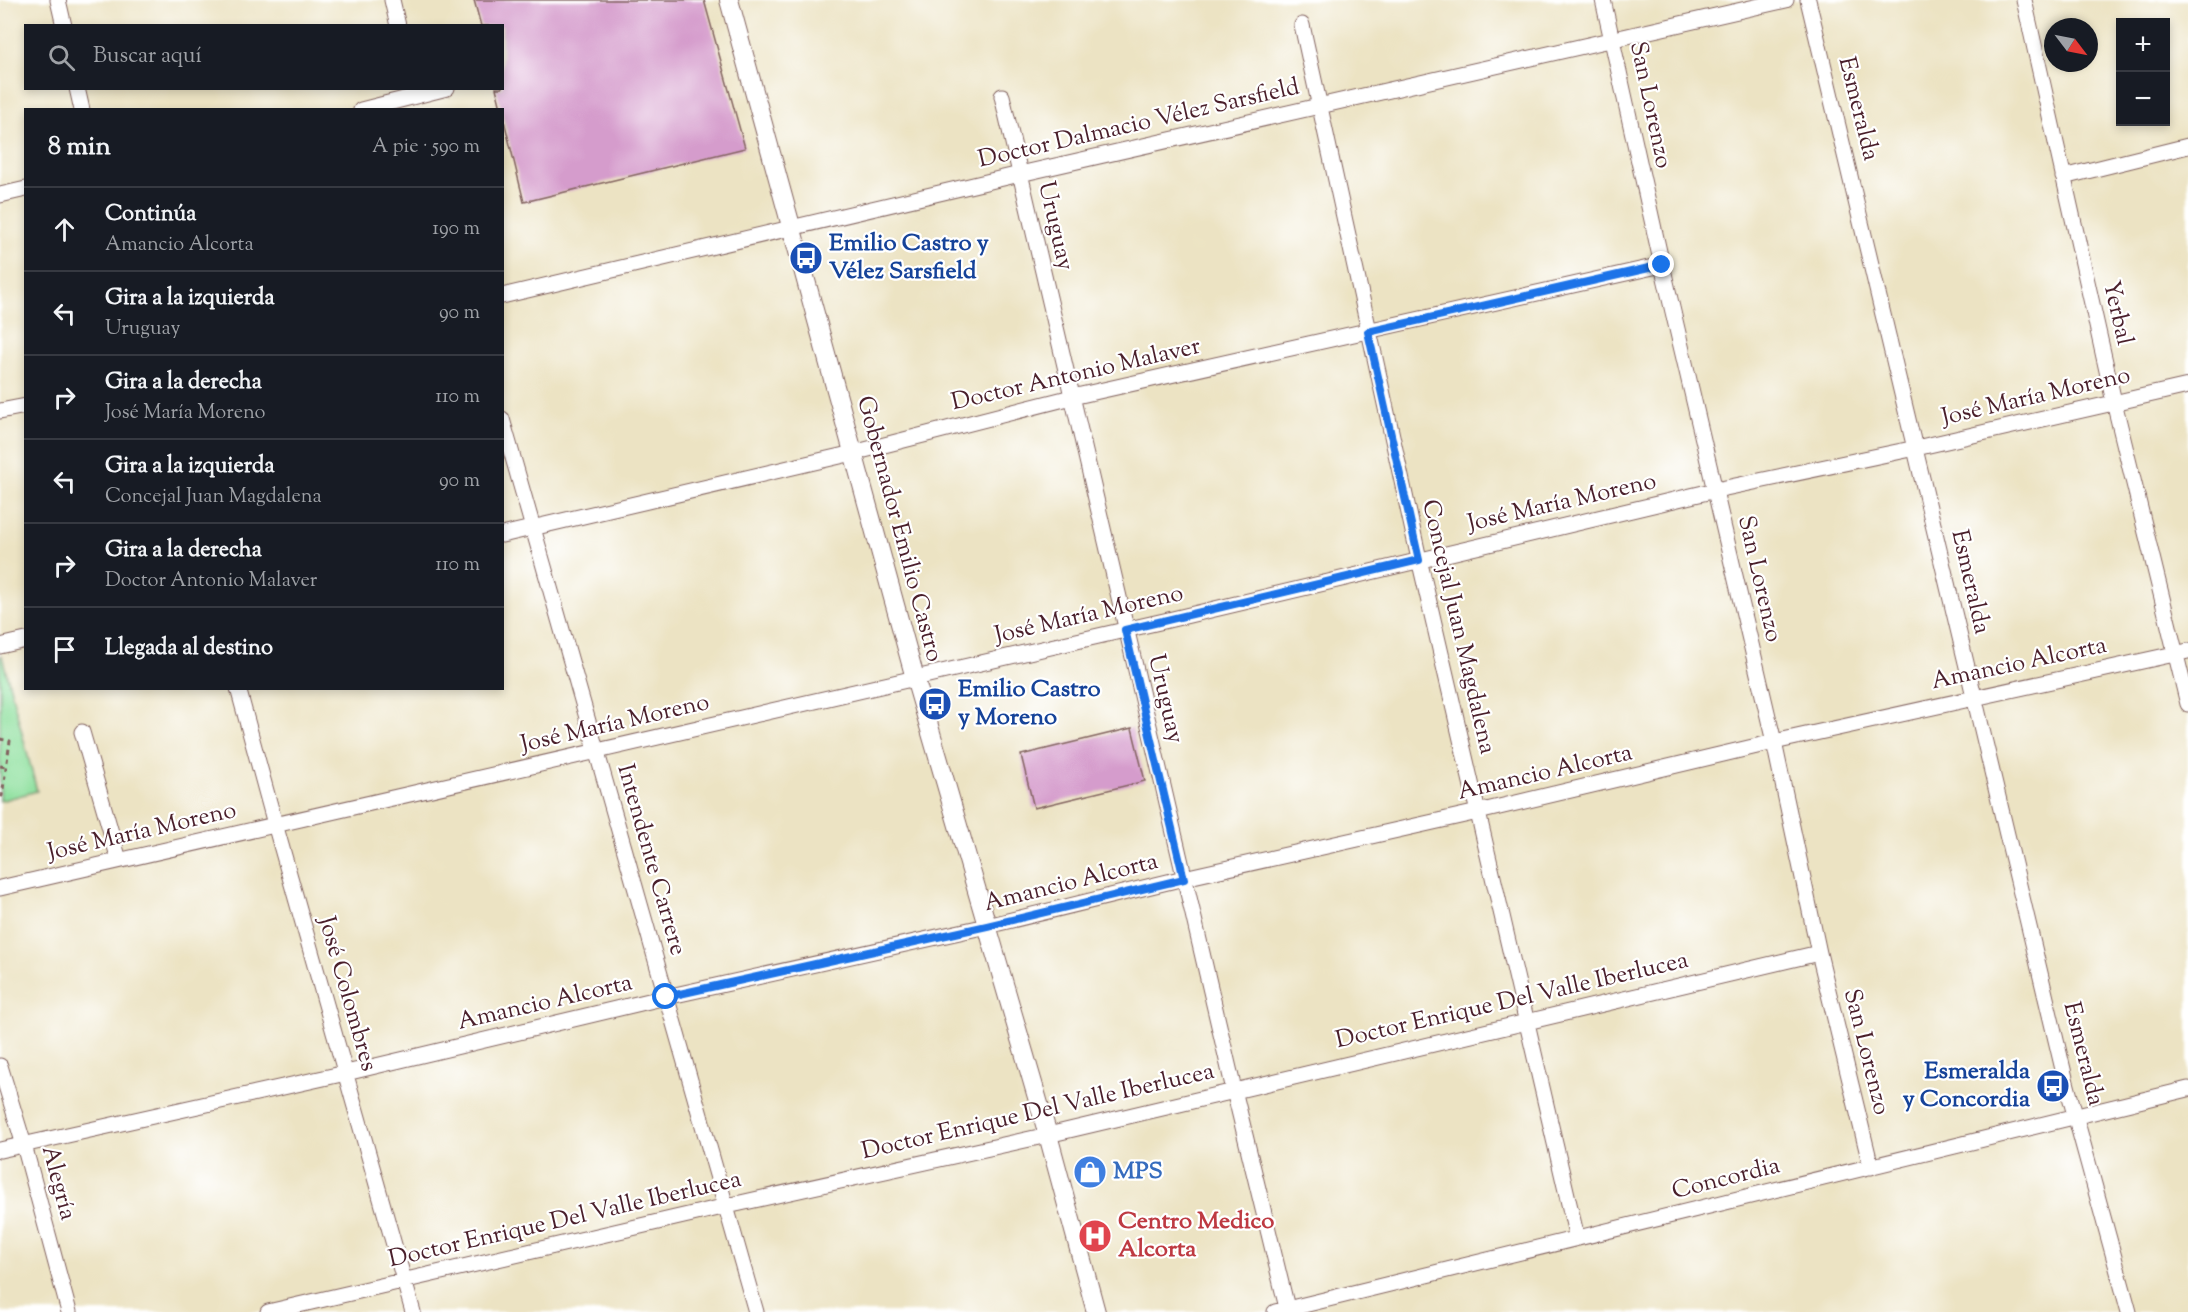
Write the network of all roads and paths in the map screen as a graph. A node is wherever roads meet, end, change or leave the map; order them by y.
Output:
1 (58, 0) edge
2 (392, 0) edge
3 (729, 0) edge
4 (1603, 0) edge
5 (1786, 0) edge
6 (1808, 0) edge
7 (2024, 0) edge
8 (64, 24) edge
9 (398, 24) edge
10 (1302, 26) dead end
11 (1613, 40) junction
12 (77, 90) edge
13 (441, 90) edge
14 (1002, 96) dead end
15 (415, 98) edge
16 (1319, 106) junction
17 (82, 108) edge
18 (371, 108) edge
19 (2188, 146) edge
20 (1020, 174) junction
21 (2063, 177) junction
22 (24, 189) edge
23 (0, 195) edge
24 (791, 227) junction
25 (1662, 265) junction
26 (504, 296) edge
27 (1368, 332) junction
28 (2188, 386) edge
29 (1072, 397) junction
30 (2114, 402) junction
31 (24, 406) edge
32 (0, 411) edge
33 (504, 426) edge
34 (1916, 448) junction
35 (853, 453) junction
36 (1716, 490) junction
37 (534, 528) junction
38 (504, 534) edge
39 (1419, 560) junction
40 (1125, 630) junction
41 (24, 640) edge
42 (0, 646) edge
43 (2182, 652) edge
44 (915, 678) junction
45 (239, 690) edge
46 (1974, 697) junction
47 (2188, 704) edge
48 (82, 732) dead end
49 (0, 739) edge
50 (1774, 742) junction
51 (597, 752) junction
52 (0, 766) edge
53 (6, 767) junction
54 (0, 795) edge
55 (1478, 812) junction
56 (275, 824) junction
57 (119, 860) junction
58 (1184, 879) junction
59 (0, 888) edge
60 (987, 926) junction
61 (1819, 953) junction
62 (666, 997) junction
63 (1527, 1020) junction
64 (0, 1066) edge
65 (346, 1073) junction
66 (2188, 1089) edge
67 (1234, 1090) junction
68 (2075, 1116) junction
69 (1048, 1135) junction
70 (24, 1145) junction
71 (0, 1150) edge
72 (1871, 1167) junction
73 (727, 1206) junction
74 (1577, 1238) junction
75 (405, 1280) junction
76 (1283, 1311) edge
77 (69, 1312) edge
78 (268, 1312) edge
79 (413, 1312) edge
80 (756, 1312) edge
81 (1096, 1312) edge
82 (2129, 1312) edge

1 - 8 street
2 - 9 street
3 - 24 street, Gobernador Emilio Castro
4 - 11 street, San Lorenzo
5 - 11 street, Doctor Dalmacio Vélez Sarsfield
6 - 34 street, Esmeralda
7 - 21 street, Yerbal
10 - 16 street, Concejal Juan Magdalena
11 - 16 street, Doctor Dalmacio Vélez Sarsfield
11 - 25 street, San Lorenzo
12 - 17 street
13 - 15 street
14 - 20 street, Uruguay
15 - 18 street
16 - 20 street, Doctor Dalmacio Vélez Sarsfield
16 - 27 street, Concejal Juan Magdalena
19 - 21 street
20 - 24 street, Doctor Dalmacio Vélez Sarsfield
20 - 29 street, Uruguay
21 - 30 street, Yerbal
22 - 23 street
24 - 26 street, Doctor Dalmacio Vélez Sarsfield
24 - 35 street, Gobernador Emilio Castro
25 - 27 street, Doctor Antonio Malaver
25 - 36 street, San Lorenzo
27 - 29 street, Doctor Antonio Malaver
27 - 39 street, Concejal Juan Magdalena
28 - 30 street, José María Moreno
29 - 35 street, Doctor Antonio Malaver
29 - 40 street, Uruguay
30 - 34 street, José María Moreno
30 - 43 street, Yerbal
31 - 32 street
33 - 37 street, Intendente Carrere
34 - 36 street, José María Moreno
34 - 46 street, Esmeralda
35 - 37 street, Doctor Antonio Malaver
35 - 44 street, Gobernador Emilio Castro
36 - 39 street, José María Moreno
36 - 50 street, San Lorenzo
37 - 38 street, Doctor Antonio Malaver
37 - 51 street, Intendente Carrere
39 - 40 street, José María Moreno
39 - 55 street, Concejal Juan Magdalena
40 - 44 street, José María Moreno
40 - 58 street, Uruguay
41 - 42 street
43 - 46 street, Amancio Alcorta
43 - 47 street, Yerbal
44 - 51 street, José María Moreno
44 - 60 street, Gobernador Emilio Castro
45 - 56 street, José Colombres
46 - 50 street, Amancio Alcorta
46 - 68 street, Esmeralda
48 - 57 street
49 - 53 path
50 - 55 street, Amancio Alcorta
50 - 61 street, San Lorenzo
51 - 56 street, José María Moreno
51 - 62 street, Intendente Carrere
52 - 53 path
53 - 54 path
55 - 58 street, Amancio Alcorta
55 - 63 street, Concejal Juan Magdalena
56 - 57 street, José María Moreno
56 - 65 street, José Colombres
57 - 59 street, José María Moreno
58 - 60 street, Amancio Alcorta
58 - 67 street, Uruguay
60 - 62 street, Amancio Alcorta
60 - 69 street, Gobernador Emilio Castro
61 - 63 street, Doctor Enrique Del Valle Iberlucea
61 - 72 street, San Lorenzo
62 - 65 street, Amancio Alcorta
62 - 73 street, Intendente Carrere
63 - 67 street, Doctor Enrique Del Valle Iberlucea
63 - 74 street, Concejal Juan Magdalena
64 - 70 street, Alegría
65 - 70 street, Amancio Alcorta
65 - 75 street, José Colombres
66 - 68 street, Concordia
67 - 69 street, Doctor Enrique Del Valle Iberlucea
67 - 76 street, Uruguay
68 - 72 street, Concordia
68 - 82 street, Esmeralda
69 - 73 street, Doctor Enrique Del Valle Iberlucea
69 - 81 street, Gobernador Emilio Castro
70 - 71 street, Amancio Alcorta
70 - 77 street, Alegría
72 - 74 street, Concordia
73 - 75 street, Doctor Enrique Del Valle Iberlucea
73 - 80 street, Intendente Carrere
74 - 76 street, Concordia
75 - 78 street, Doctor Enrique Del Valle Iberlucea
75 - 79 street, José Colombres

